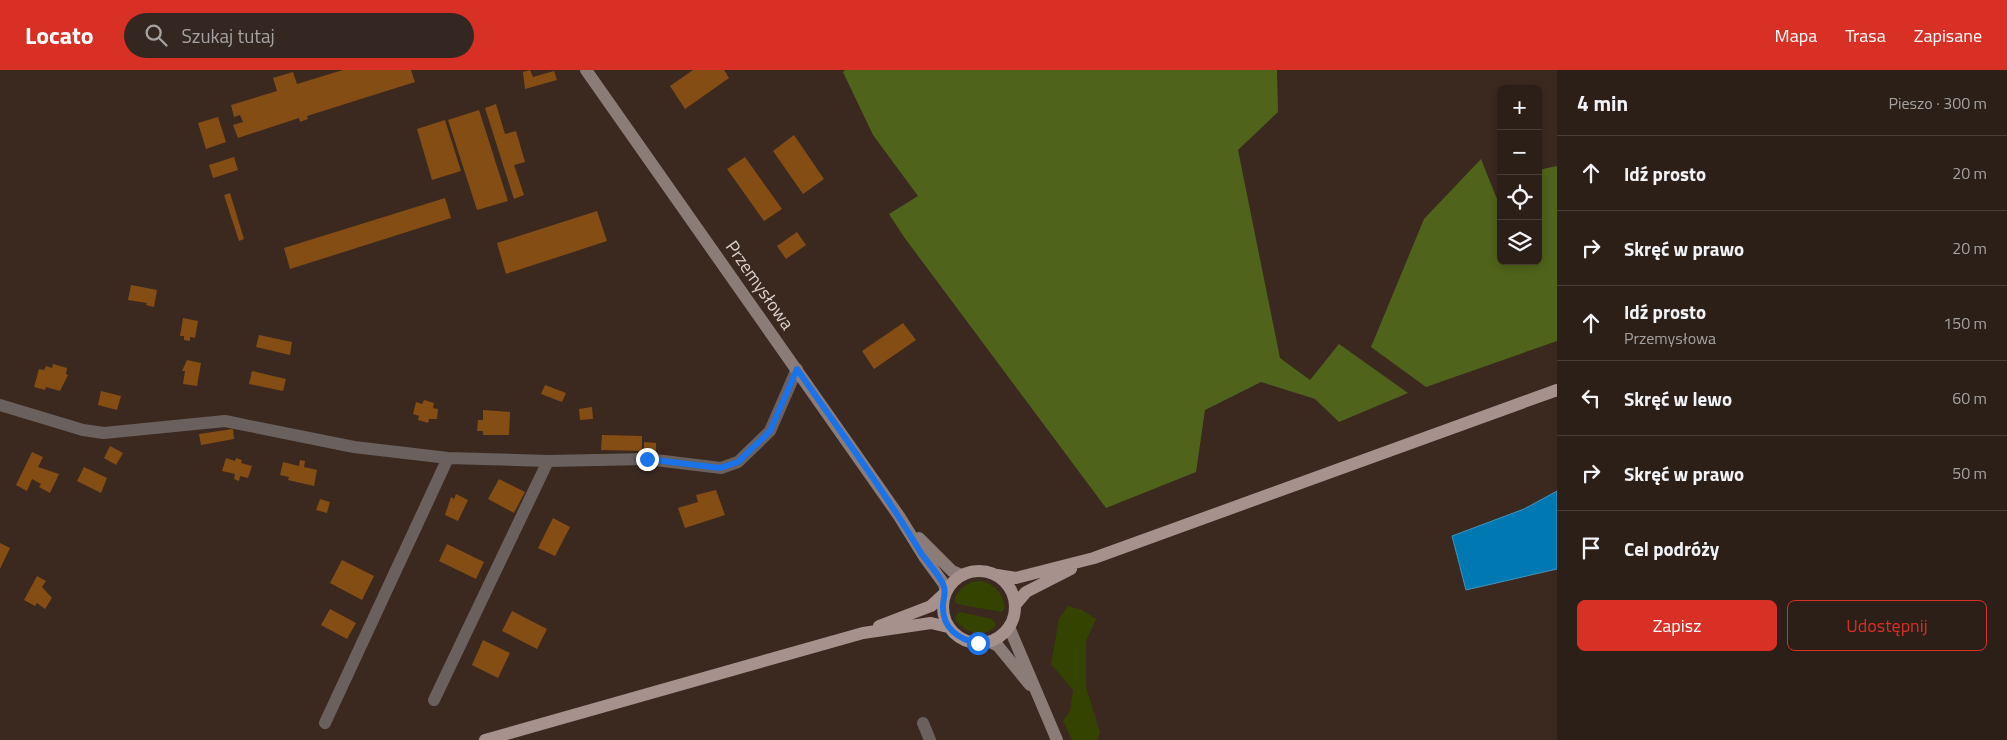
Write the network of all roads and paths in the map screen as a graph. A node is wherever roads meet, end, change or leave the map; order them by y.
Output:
1 (588, 73) edge
2 (797, 369) junction
3 (1557, 390) edge
4 (0, 405) edge
5 (448, 458) junction
6 (548, 461) junction
7 (899, 516) junction
8 (1094, 558) junction
9 (962, 575) junction
10 (997, 575) junction
11 (946, 592) junction
12 (1015, 605) junction
13 (948, 627) junction
14 (1009, 627) junction
15 (863, 633) junction
16 (990, 642) junction
17 (1039, 697) junction
18 (434, 700) dead end
19 (325, 723) dead end
20 (923, 723) dead end
21 (485, 740) edge
22 (930, 740) edge
23 (1058, 740) edge

1 - 2 street, Przemysłowa
2 - 6 street
2 - 7 street, Przemysłowa
3 - 8 main road
4 - 5 street
5 - 6 street
5 - 19 street
6 - 18 street
7 - 9 street, Przemysłowa
7 - 11 street, Przemysłowa
8 - 10 main road
8 - 12 main road
9 - 10 main road
9 - 11 main road
10 - 12 main road
11 - 13 main road
11 - 15 main road
12 - 14 main road
13 - 15 main road
13 - 16 main road
14 - 16 main road
14 - 17 street
15 - 21 main road
16 - 17 street
17 - 23 street
20 - 22 street

